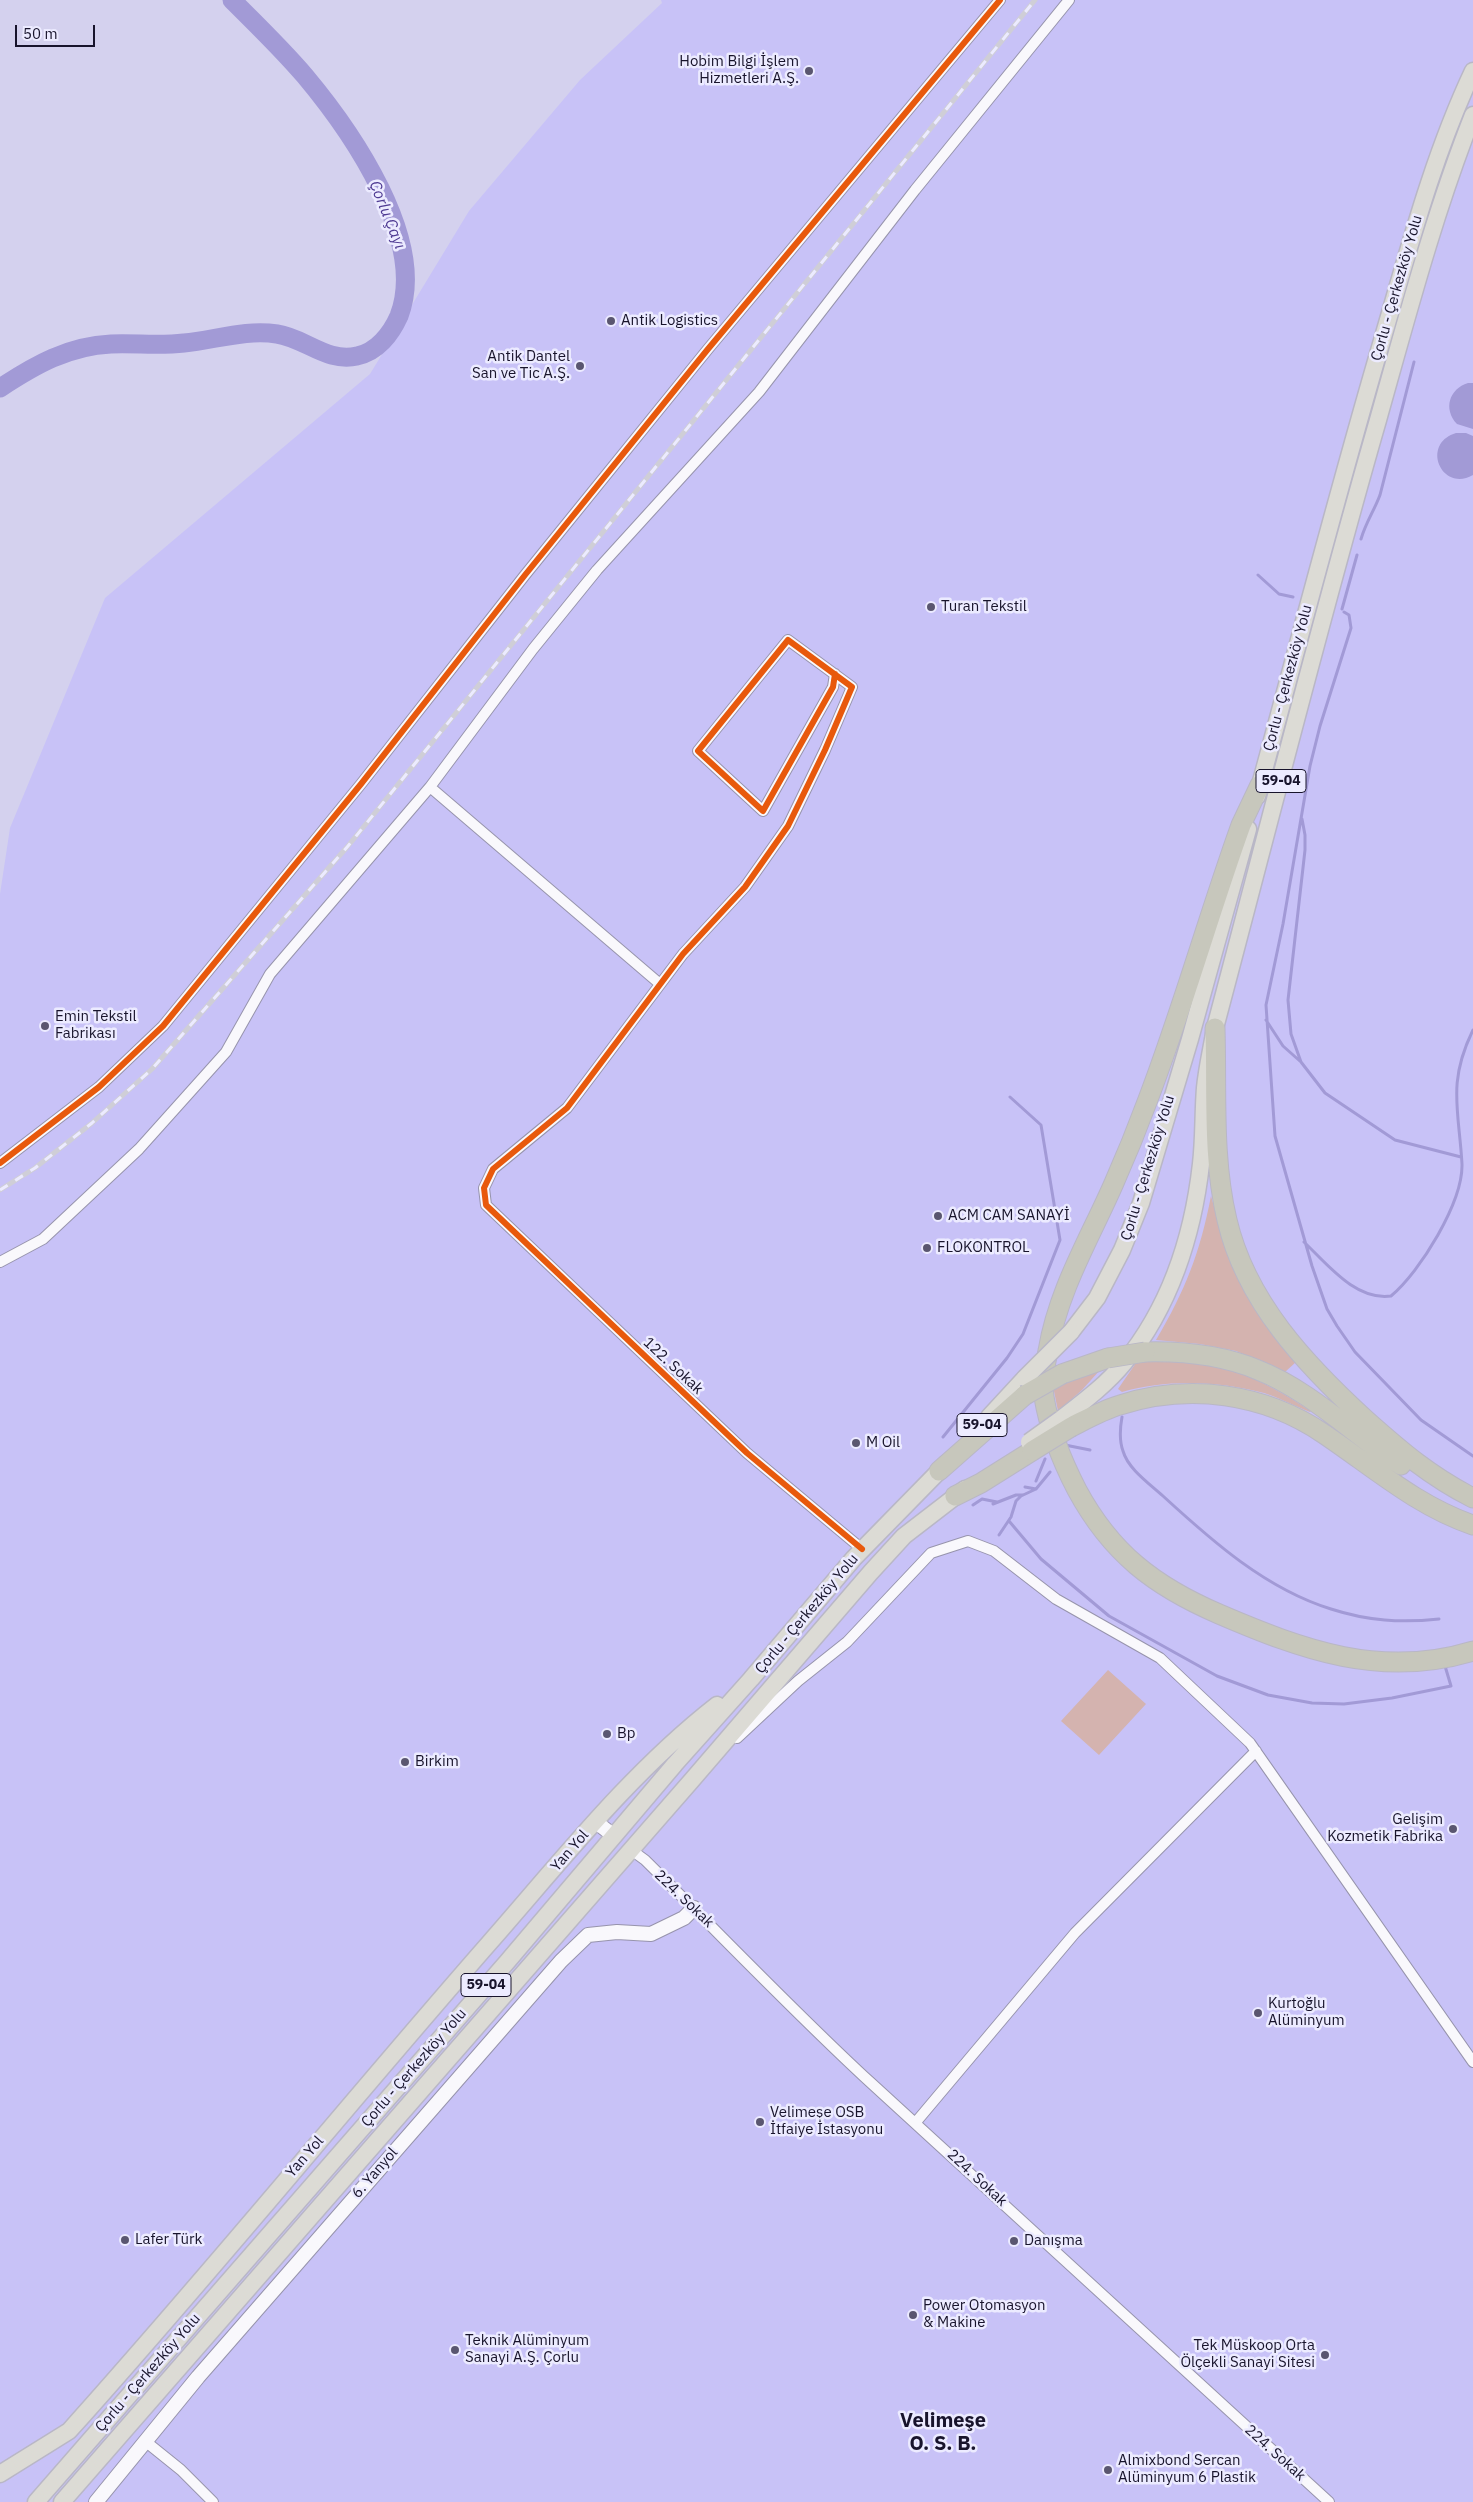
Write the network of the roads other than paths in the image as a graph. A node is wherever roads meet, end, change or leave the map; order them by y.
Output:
1 (1000, 0) edge
2 (1069, 0) edge
3 (1473, 70) edge
4 (1473, 115) edge
5 (835, 674) junction
6 (1260, 785) junction
7 (430, 786) junction
8 (660, 984) junction
9 (1215, 1028) junction
10 (0, 1163) edge
11 (0, 1262) edge
12 (1025, 1386) junction
13 (1066, 1423) junction
14 (940, 1471) joint
15 (955, 1496) joint
16 (1473, 1498) edge
17 (1473, 1503) edge
18 (1473, 1525) edge
19 (862, 1549) junction
20 (1473, 1651) edge
21 (751, 1679) junction
22 (1256, 1751) junction
23 (692, 1780) junction
24 (596, 1822) junction
25 (614, 1836) junction
26 (630, 1849) junction
27 (694, 1908) junction
28 (1473, 2062) edge
29 (916, 2122) junction
30 (145, 2441) junction
31 (0, 2474) edge
32 (36, 2502) edge
33 (62, 2502) edge
34 (96, 2502) edge
35 (213, 2502) edge
36 (1329, 2502) edge

1 - 10 street
2 - 7 street
3 - 6 main road, Çorlu - Çerkezköy Yolu / 59-04
4 - 9 main road, Çorlu - Çerkezköy Yolu / 59-04
5 - 5 street
5 - 8 street
6 - 12 main road, Çorlu - Çerkezköy Yolu / 59-04, bridge
6 - 20 highway
7 - 8 street
7 - 11 street
8 - 19 street, 122. Sokak
9 - 13 main road, Çorlu - Çerkezköy Yolu / 59-04
9 - 16 highway
12 - 14 highway
12 - 17 highway, bridge
13 - 15 highway, bridge
13 - 18 highway
14 - 19 main road, Çorlu - Çerkezköy Yolu / 59-04
15 - 23 main road, Çorlu - Çerkezköy Yolu / 59-04
19 - 21 main road, Çorlu - Çerkezköy Yolu / 59-04
21 - 24 main road, Yan Yol
21 - 25 main road, Çorlu - Çerkezköy Yolu / 59-04
22 - 23 street
22 - 28 street
22 - 29 street
23 - 26 main road, Çorlu - Çerkezköy Yolu / 59-04
24 - 25 main road
24 - 31 main road, Yan Yol
25 - 26 main road
25 - 32 main road, Çorlu - Çerkezköy Yolu / 59-04
26 - 27 street, 224. Sokak
26 - 33 main road, Çorlu - Çerkezköy Yolu / 59-04
27 - 29 street, 224. Sokak
27 - 30 main road, 6. Yanyol
29 - 36 street, 224. Sokak
30 - 34 main road, 6. Yanyol
30 - 35 street

